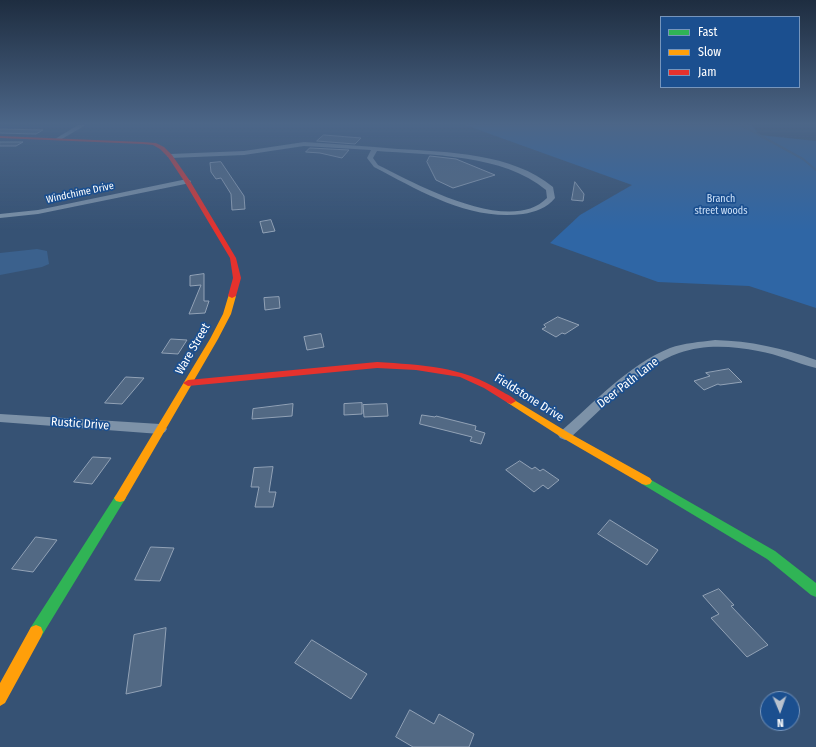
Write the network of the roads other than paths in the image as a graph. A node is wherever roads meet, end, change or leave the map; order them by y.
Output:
1 (173, 160) edge
2 (371, 160) edge
3 (486, 160) edge
4 (187, 181) junction
5 (0, 216) edge
6 (816, 364) edge
7 (188, 383) junction
8 (0, 418) edge
9 (160, 429) junction
10 (565, 435) junction
11 (816, 591) edge
12 (0, 698) edge

1 - 4 street, Ware Street
2 - 3 street
4 - 5 street, Windchime Drive
4 - 7 street, Ware Street
6 - 10 street, Deer Path Lane
7 - 9 street, Ware Street
7 - 10 street, Fieldstone Drive
8 - 9 street, Rustic Drive
9 - 12 street, Ware Street
10 - 11 street, Fieldstone Drive

